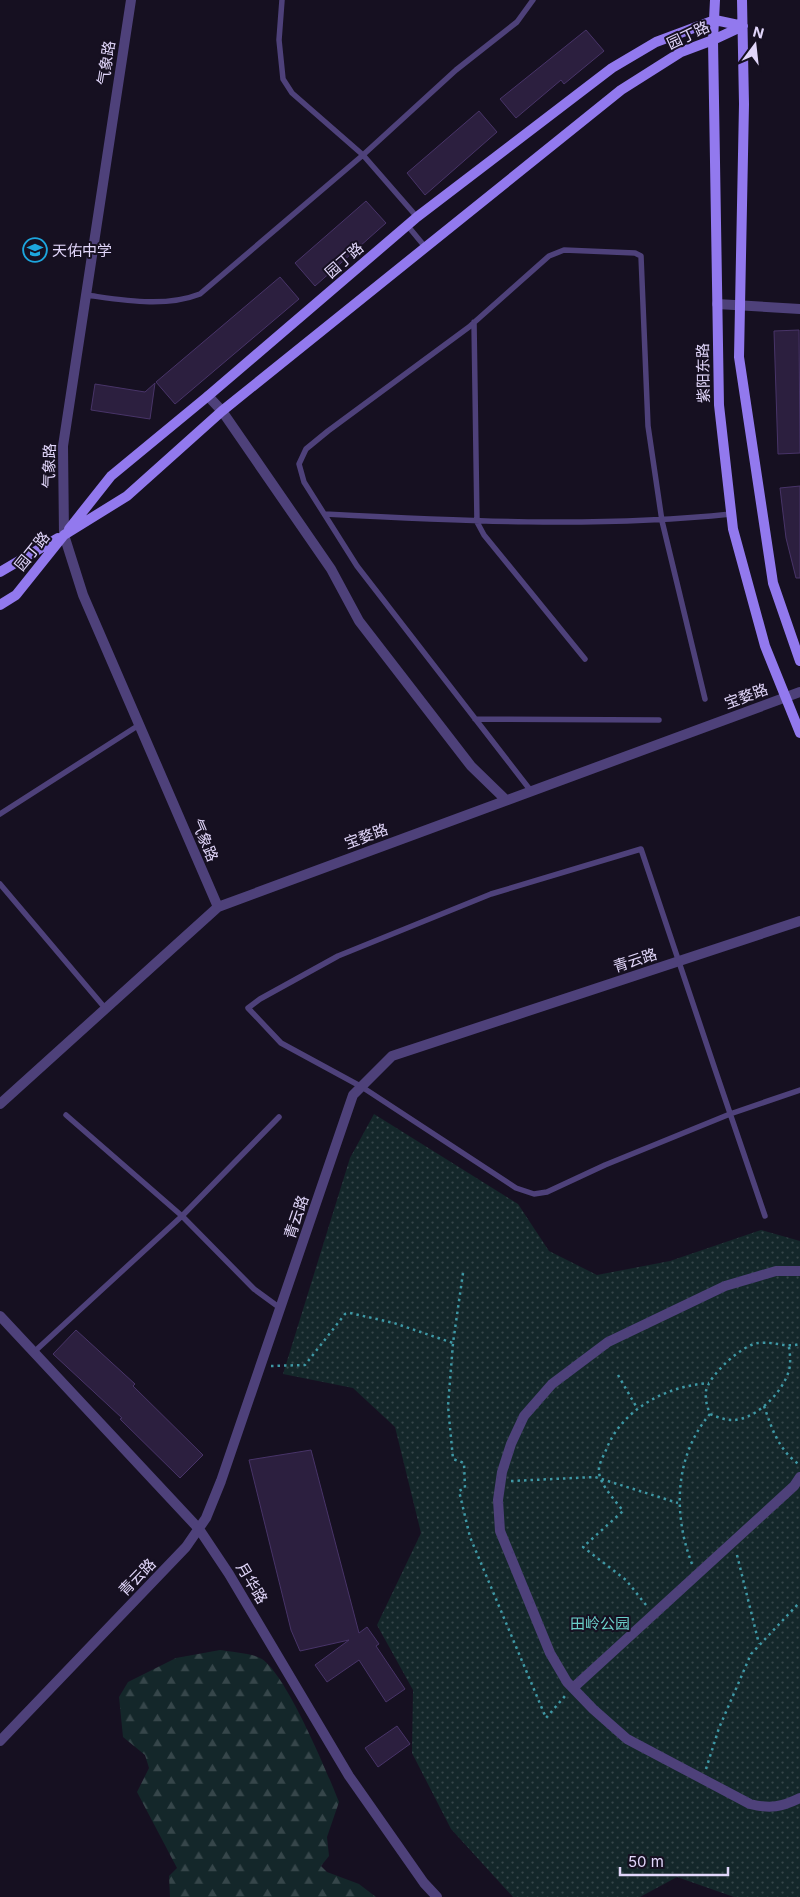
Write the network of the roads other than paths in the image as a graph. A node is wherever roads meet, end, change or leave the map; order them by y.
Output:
1 (131, 0) edge
2 (282, 0) edge
3 (532, 0) edge
4 (715, 0) edge
5 (742, 0) edge
6 (716, 20) junction
7 (743, 26) junction
8 (713, 40) junction
9 (363, 155) junction
10 (417, 217) junction
11 (407, 225) junction
12 (426, 248) junction
13 (86, 295) junction
14 (717, 304) junction
15 (740, 306) junction
16 (800, 309) edge
17 (474, 322) junction
18 (208, 396) junction
19 (222, 411) junction
20 (325, 514) junction
21 (731, 514) junction
22 (662, 521) junction
23 (477, 522) junction
24 (64, 535) junction
25 (0, 572) edge
26 (0, 605) edge
27 (585, 658) dead end
28 (800, 661) edge
29 (800, 692) edge
30 (786, 697) junction
31 (705, 699) dead end
32 (474, 719) junction
33 (659, 720) dead end
34 (139, 725) junction
35 (800, 733) edge
36 (531, 791) junction
37 (506, 800) junction
38 (0, 814) edge
39 (0, 884) edge
40 (218, 906) junction
41 (800, 921) edge
42 (679, 961) junction
43 (105, 1008) junction
44 (362, 1087) junction
45 (800, 1090) edge
46 (0, 1104) edge
47 (730, 1114) junction
48 (66, 1116) dead end
49 (279, 1117) dead end
50 (182, 1216) junction
51 (765, 1216) dead end
52 (800, 1270) edge
53 (280, 1308) junction
54 (0, 1316) edge
55 (34, 1352) junction
56 (800, 1477) edge
57 (199, 1529) junction
58 (573, 1688) junction
59 (0, 1741) edge
60 (800, 1798) edge
61 (437, 1897) edge

1 - 13 street, 气象路
2 - 9 lane
3 - 9 lane
4 - 6 main road, 紫阳东路
5 - 7 main road
6 - 7 main road, 园丁路
6 - 8 main road, 紫阳东路
6 - 10 main road, 园丁路
7 - 8 main road, 园丁路
7 - 15 main road
8 - 12 main road, 园丁路
8 - 14 main road, 紫阳东路
9 - 10 lane
9 - 13 lane
10 - 11 main road, 园丁路
11 - 12 lane
11 - 18 main road, 园丁路
12 - 19 main road, 园丁路
13 - 24 street, 气象路
14 - 15 street
14 - 21 main road, 紫阳东路
15 - 16 street
15 - 28 main road
17 - 20 lane
17 - 22 lane
17 - 23 lane
18 - 19 street
18 - 24 main road, 园丁路
19 - 24 main road, 园丁路
19 - 37 street
20 - 23 lane
20 - 32 lane
21 - 22 lane
21 - 30 main road, 紫阳东路
22 - 23 lane
22 - 31 lane
23 - 27 lane
24 - 25 main road, 园丁路
24 - 26 main road, 园丁路
24 - 34 street, 气象路
29 - 30 street, 宝婺路
30 - 35 main road, 紫阳东路
30 - 36 street, 宝婺路
32 - 33 lane
32 - 36 lane
34 - 38 lane
34 - 40 street, 气象路
36 - 37 street, 宝婺路
37 - 40 street, 宝婺路
39 - 43 lane
40 - 43 street, 宝婺路
41 - 42 street, 青云路
42 - 44 street, 青云路
42 - 44 lane
42 - 47 lane
43 - 46 street, 宝婺路
44 - 47 lane
44 - 53 street, 青云路
45 - 47 lane
47 - 51 lane
48 - 50 lane
49 - 50 lane
50 - 53 lane
50 - 55 lane
52 - 58 street
53 - 57 street, 青云路
54 - 55 street, 月华路
55 - 57 street, 月华路
56 - 58 street
57 - 59 street, 青云路
57 - 61 street, 月华路
58 - 60 street

